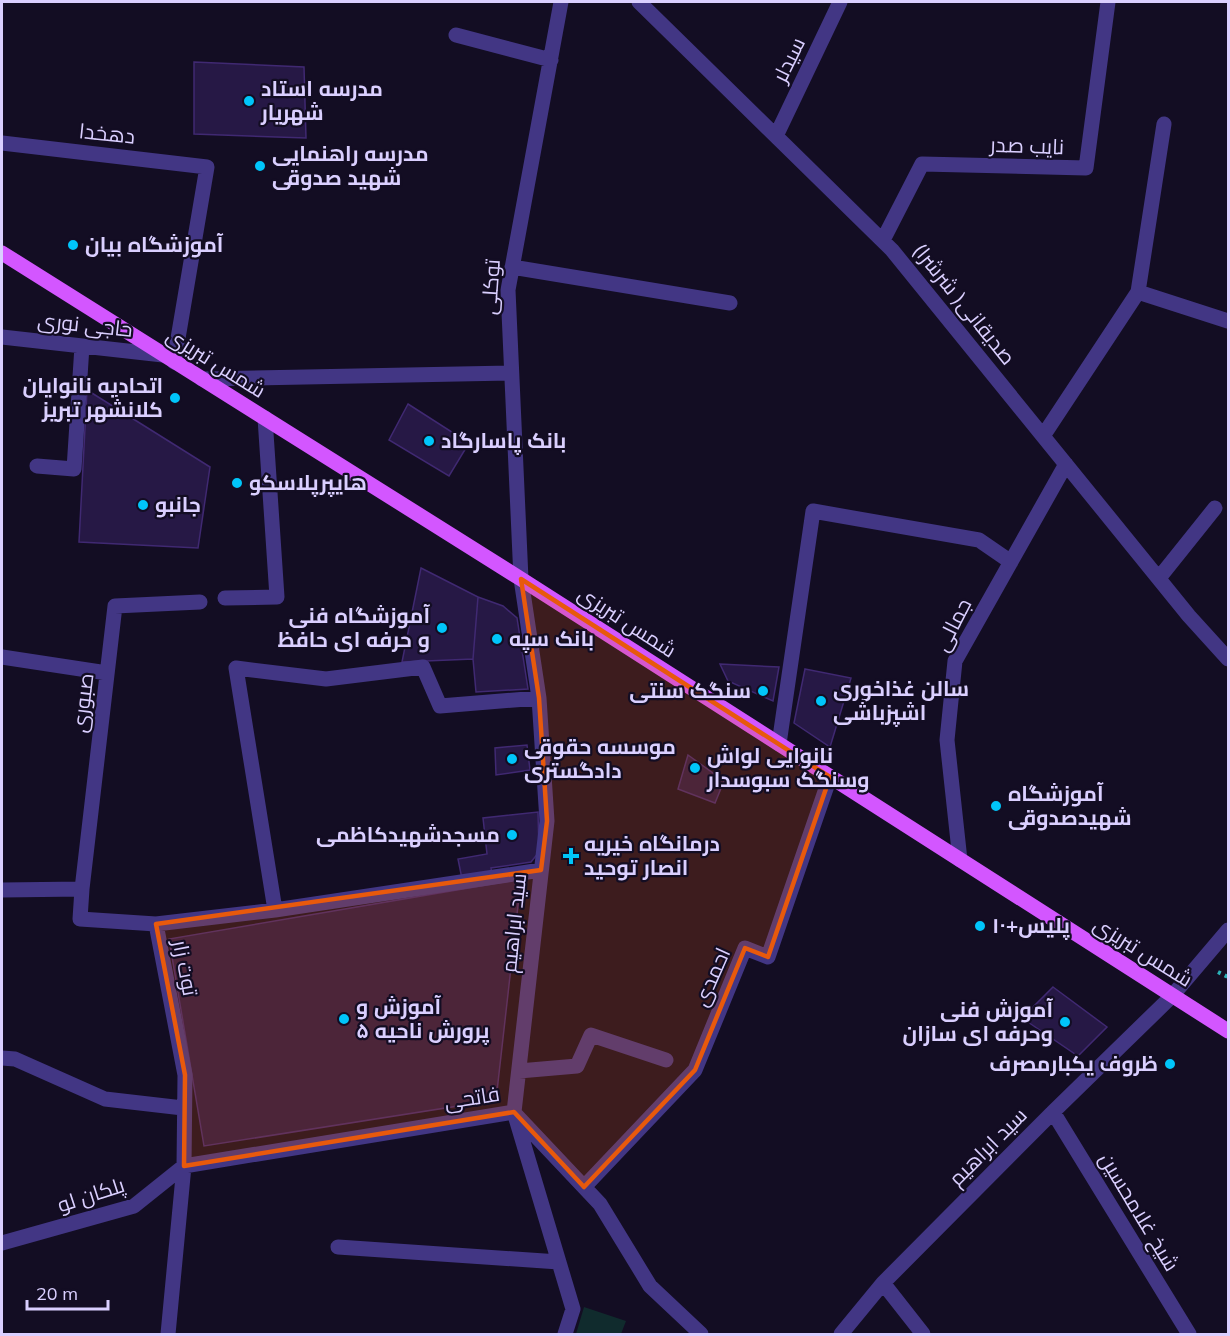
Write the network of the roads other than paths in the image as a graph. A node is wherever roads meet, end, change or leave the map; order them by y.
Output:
1 (561, 2) edge
2 (639, 2) edge
3 (840, 2) edge
4 (1108, 2) edge
5 (456, 35) dead end
6 (550, 60) junction
7 (1164, 124) dead end
8 (776, 136) junction
9 (2, 143) edge
10 (883, 240) junction
11 (2, 253) edge
12 (512, 267) junction
13 (1138, 292) junction
14 (730, 303) dead end
15 (1228, 321) edge
16 (2, 337) edge
17 (82, 346) junction
18 (169, 358) junction
19 (511, 373) junction
20 (202, 379) junction
21 (265, 418) junction
22 (1043, 435) junction
23 (1066, 464) junction
24 (37, 466) dead end
25 (1215, 508) dead end
26 (1011, 562) junction
27 (1159, 578) junction
28 (521, 579) junction
29 (225, 598) dead end
30 (200, 602) dead end
31 (2, 657) edge
32 (1228, 659) edge
33 (107, 673) junction
34 (538, 698) junction
35 (779, 744) junction
36 (830, 777) junction
37 (960, 860) junction
38 (540, 870) junction
39 (82, 889) junction
40 (2, 890) edge
41 (275, 910) junction
42 (156, 924) junction
43 (1228, 930) edge
44 (1172, 996) junction
45 (1228, 1030) edge
46 (2, 1058) edge
47 (666, 1060) dead end
48 (519, 1071) junction
49 (183, 1108) junction
50 (514, 1112) junction
51 (1053, 1112) junction
52 (184, 1166) junction
53 (584, 1187) junction
54 (2, 1243) edge
55 (338, 1247) dead end
56 (559, 1262) junction
57 (883, 1283) junction
58 (168, 1335) edge
59 (565, 1335) edge
60 (701, 1335) edge
61 (841, 1335) edge
62 (923, 1335) edge
63 (1189, 1335) edge

1 - 6 street, توکلی
2 - 8 street, (شرشرا )صدیقانی
3 - 8 street, سیدلر
4 - 10 street, نایب صدر
5 - 6 street
6 - 12 street, توکلی
7 - 13 street
8 - 10 street, (شرشرا )صدیقانی
9 - 18 street, دهخدا
10 - 22 street, (شرشرا )صدیقانی
11 - 18 main road, شمس تبریزی
12 - 14 street
12 - 19 street, توکلی
13 - 15 street
13 - 22 street
16 - 17 street, حاجی نوری
17 - 18 street, حاجی نوری
17 - 24 street
18 - 20 main road, شمس تبریزی
19 - 20 street
19 - 28 street, توکلی
20 - 21 main road, شمس تبریزی
21 - 28 main road, شمس تبریزی
21 - 29 street
22 - 23 street, (شرشرا )صدیقانی
23 - 26 street, جمالی
23 - 27 street, (شرشرا )صدیقانی
25 - 27 street
26 - 35 street
26 - 37 street, جمالی
27 - 32 street, (شرشرا )صدیقانی
28 - 34 street, سید ابراهیم
28 - 35 main road, شمس تبریزی
30 - 33 street, صبوری
31 - 33 street
33 - 39 street, صبوری
34 - 38 street, سید ابراهیم
34 - 41 street
35 - 36 main road, شمس تبریزی
36 - 37 main road, شمس تبریزی
36 - 53 street, احمدی
37 - 44 main road, شمس تبریزی
38 - 41 street, توت زار
38 - 48 street, سید ابراهیم
39 - 40 street
39 - 42 street, صبوری
41 - 42 street, توت زار
42 - 49 street, توت زار
43 - 44 street, سید ابراهیم
44 - 45 main road, شمس تبریزی
44 - 51 street, سید ابراهیم
46 - 49 street
47 - 48 street
48 - 50 street, سید ابراهیم
49 - 52 street, توت زار
50 - 52 street, فاتحی
50 - 53 street, فاتحی
50 - 56 street, سید ابراهیم
51 - 57 street, سید ابراهیم
51 - 63 street, شیخ غلامحسین
52 - 54 street, پلکان لو
52 - 58 street, توت زار
53 - 60 street, فاتحی
55 - 56 street
56 - 59 street, سید ابراهیم
57 - 61 street, سید ابراهیم
57 - 62 street

